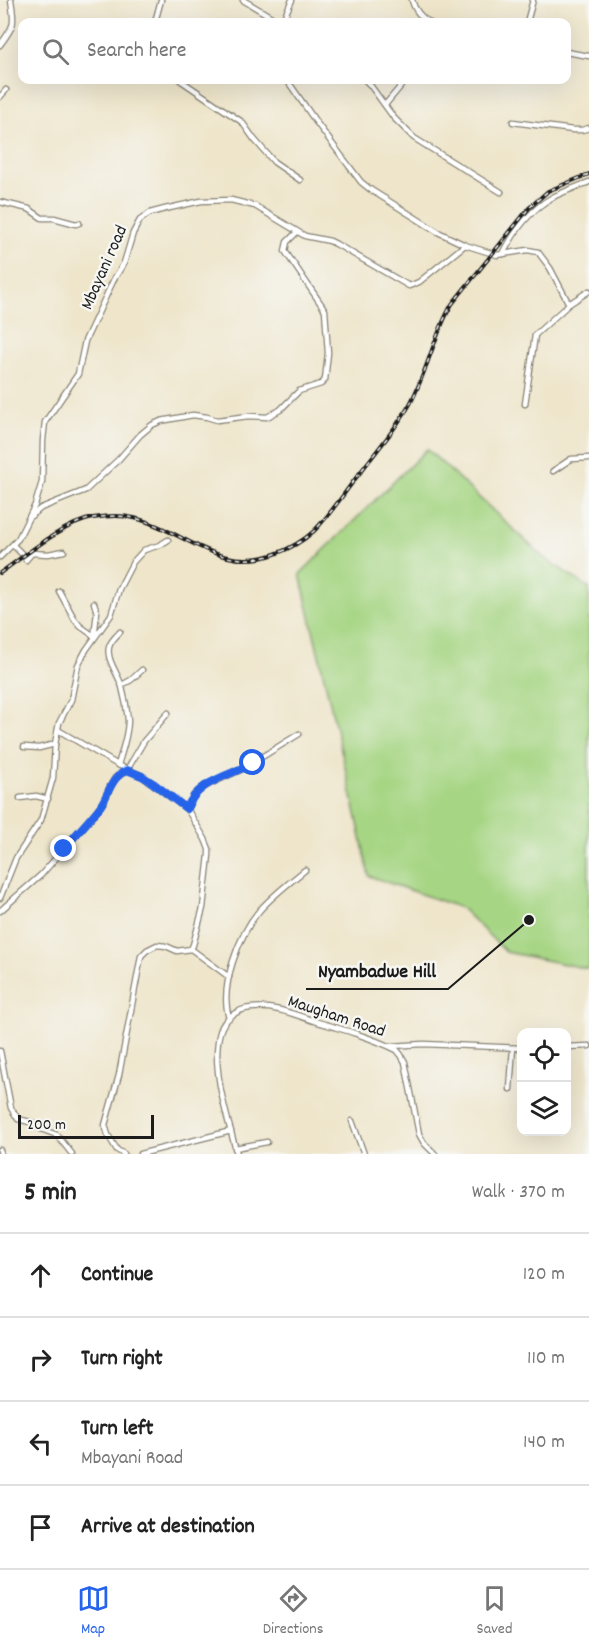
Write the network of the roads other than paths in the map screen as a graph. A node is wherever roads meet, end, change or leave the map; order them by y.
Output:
1 (10, 0) edge
2 (161, 0) edge
3 (243, 0) edge
4 (292, 0) edge
5 (412, 0) edge
6 (532, 0) edge
7 (156, 18) edge
8 (274, 18) edge
9 (283, 18) edge
10 (422, 18) edge
11 (528, 18) edge
12 (0, 45) edge
13 (571, 53) edge
14 (589, 56) edge
15 (186, 84) edge
16 (290, 84) edge
17 (369, 84) edge
18 (402, 84) edge
19 (6, 90) dead end
20 (0, 97) edge
21 (385, 105) junction
22 (513, 122) dead end
23 (589, 128) edge
24 (300, 180) dead end
25 (589, 182) edge
26 (501, 192) dead end
27 (0, 202) edge
28 (79, 223) dead end
29 (297, 232) junction
30 (465, 245) junction
31 (503, 254) junction
32 (589, 291) edge
33 (569, 304) junction
34 (525, 404) dead end
35 (589, 458) edge
36 (553, 471) dead end
37 (28, 518) junction
38 (168, 540) dead end
39 (13, 545) junction
40 (64, 551) dead end
41 (0, 557) edge
42 (59, 591) dead end
43 (94, 603) dead end
44 (120, 632) dead end
45 (94, 638) junction
46 (142, 670) dead end
47 (122, 685) junction
48 (168, 713) dead end
49 (58, 730) junction
50 (299, 734) dead end
51 (55, 744) junction
52 (24, 747) dead end
53 (118, 765) junction
54 (127, 770) junction
55 (20, 798) dead end
56 (48, 799) junction
57 (187, 809) junction
58 (304, 870) dead end
59 (0, 898) edge
60 (0, 911) edge
61 (191, 949) junction
62 (229, 977) junction
63 (229, 1018) junction
64 (388, 1046) junction
65 (589, 1046) edge
66 (571, 1047) edge
67 (513, 1048) junction
68 (517, 1048) edge
69 (0, 1051) edge
70 (510, 1089) dead end
71 (352, 1121) dead end
72 (231, 1131) junction
73 (267, 1142) dead end
74 (235, 1148) junction
75 (0, 1149) edge
76 (1, 1154) edge
77 (72, 1154) edge
78 (124, 1154) edge
79 (140, 1154) edge
80 (237, 1154) edge
81 (364, 1154) edge
82 (435, 1154) edge

1 - 12 street
2 - 7 street
3 - 8 street
4 - 9 street
5 - 10 street
6 - 11 street
13 - 14 street
15 - 24 street
16 - 30 street
17 - 21 street
18 - 21 street
19 - 20 street
21 - 26 street
22 - 23 street
25 - 31 street
27 - 28 street
29 - 30 street, Mbayani road
29 - 37 street, Mbayani road
29 - 37 street
30 - 31 street
31 - 33 street
32 - 33 street
33 - 34 street
35 - 36 street
37 - 39 street, Mbayani road
38 - 45 street
39 - 40 street
39 - 41 street, Mbayani road
42 - 45 street
43 - 45 street
44 - 47 street
45 - 49 street
46 - 47 street
47 - 53 street
48 - 54 street
49 - 51 street
49 - 53 street
50 - 57 street
51 - 52 street
51 - 56 street
53 - 54 street
54 - 57 street
54 - 60 street
55 - 56 street
56 - 59 street
57 - 61 street
58 - 62 street
61 - 62 street
61 - 78 street
62 - 63 street
63 - 64 street, Maugham Road
63 - 72 street
64 - 67 street
64 - 82 street, Maugham Road
65 - 66 street
67 - 68 street
67 - 70 street
69 - 77 street
71 - 81 street
72 - 74 street
72 - 79 street
73 - 74 street
74 - 80 street
75 - 76 street

